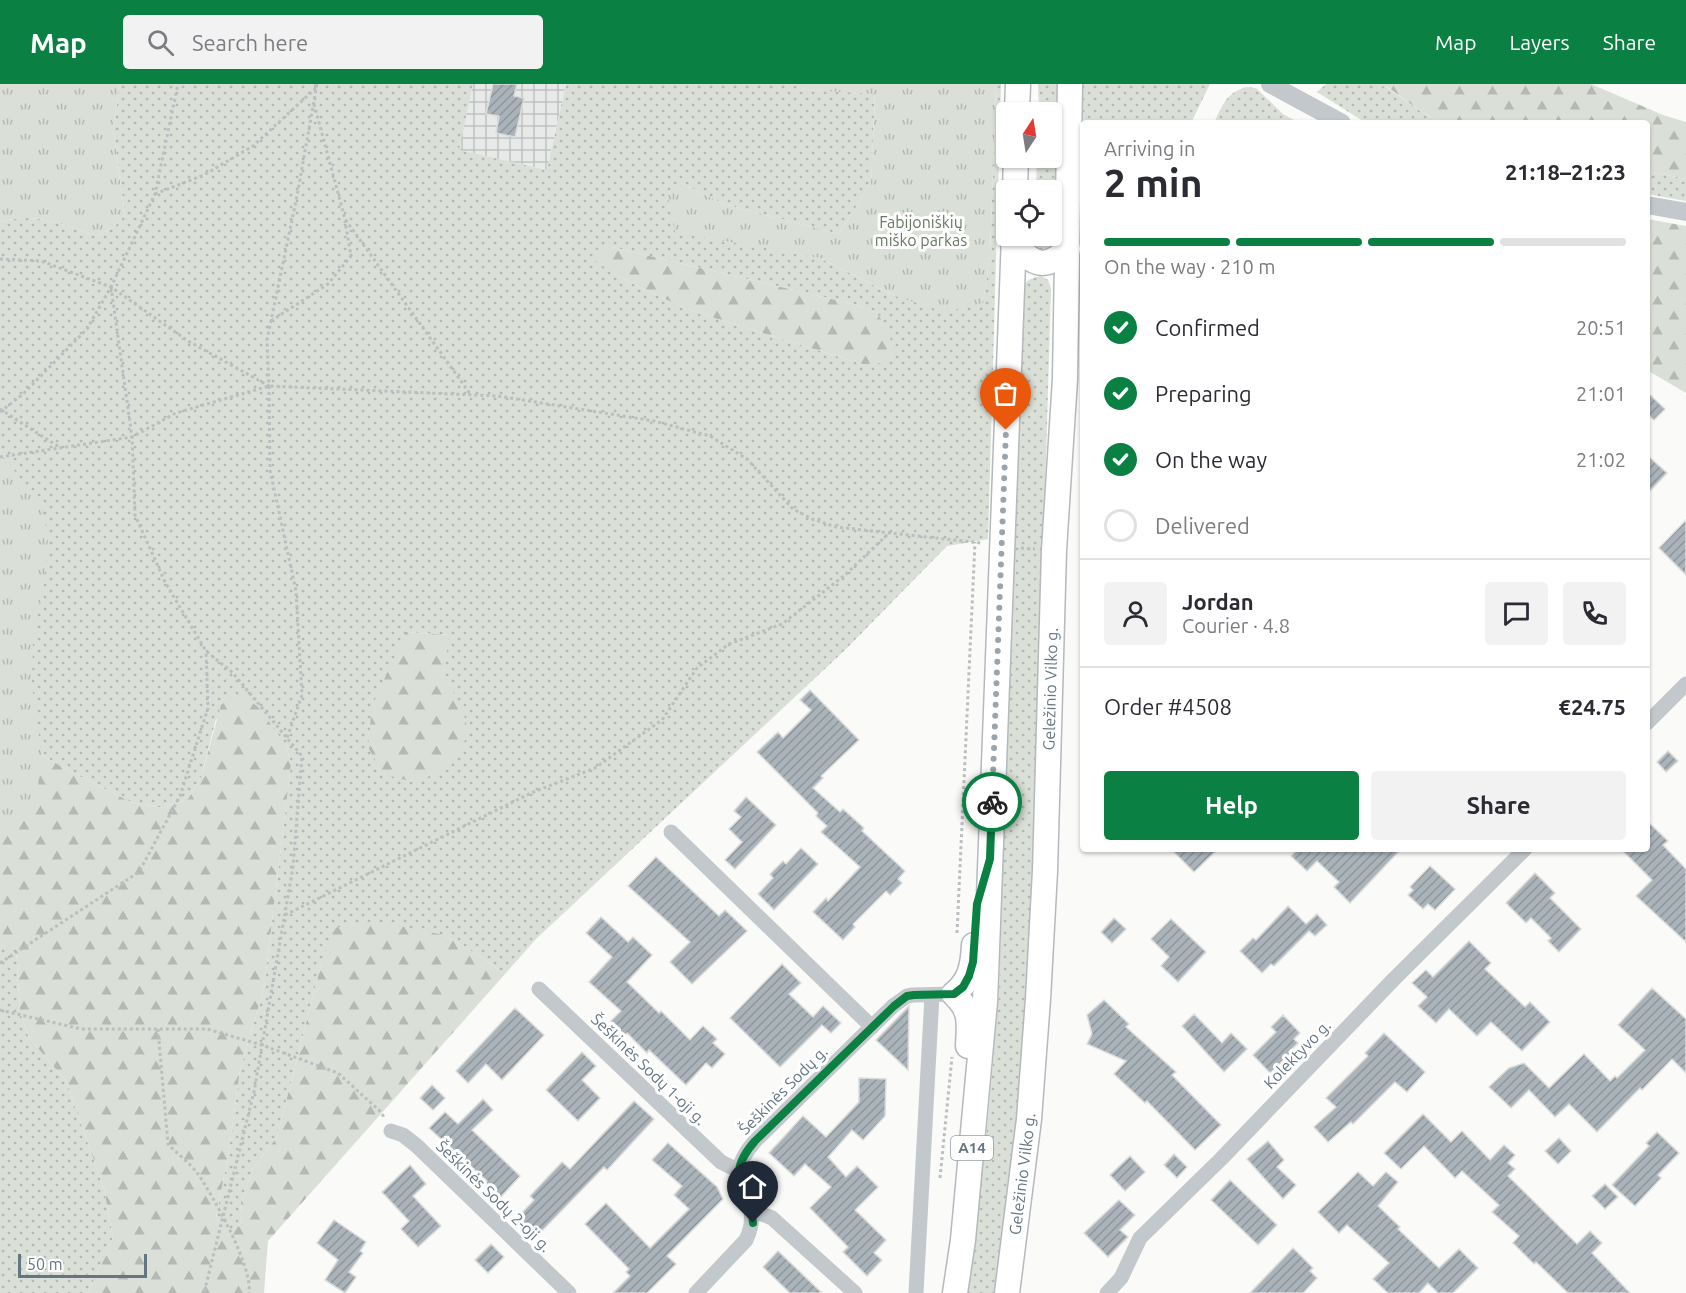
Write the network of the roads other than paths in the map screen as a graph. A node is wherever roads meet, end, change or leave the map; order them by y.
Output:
1 (1018, 84) edge
2 (1070, 84) edge
3 (1270, 84) edge
4 (1017, 102) edge
5 (1336, 120) edge
6 (1650, 206) edge
7 (1686, 212) edge
8 (1013, 246) edge
9 (1018, 246) edge
10 (1068, 249) junction
11 (1686, 684) edge
12 (1650, 720) edge
13 (671, 832) dead end
14 (1522, 852) edge
15 (990, 859) junction
16 (539, 989) dead end
17 (943, 995) junction
18 (872, 1027) junction
19 (391, 1131) road end
20 (973, 1131) junction
21 (739, 1168) junction
22 (753, 1214) junction
23 (569, 1293) edge
24 (696, 1293) edge
25 (855, 1293) edge
26 (916, 1293) edge
27 (955, 1293) edge
28 (1007, 1293) edge
29 (1107, 1293) edge

1 - 4 highway
2 - 10 highway, Geležinio Vilko g.
3 - 5 street
6 - 7 street
8 - 15 highway, A14
9 - 10 highway
10 - 28 highway, Geležinio Vilko g.
11 - 12 street
13 - 18 street
14 - 29 street, Kolektyvo g.
15 - 17 highway
15 - 20 highway, A14
16 - 21 street, Šeškinės Sodų 1-oji g.
17 - 18 street, Šeškinės Sodų g.
17 - 20 highway
17 - 26 street
18 - 21 street, Šeškinės Sodų g.
19 - 23 street, Šeškinės Sodų 2-oji g.
20 - 27 highway, A14
21 - 22 street
22 - 24 street
22 - 25 street

